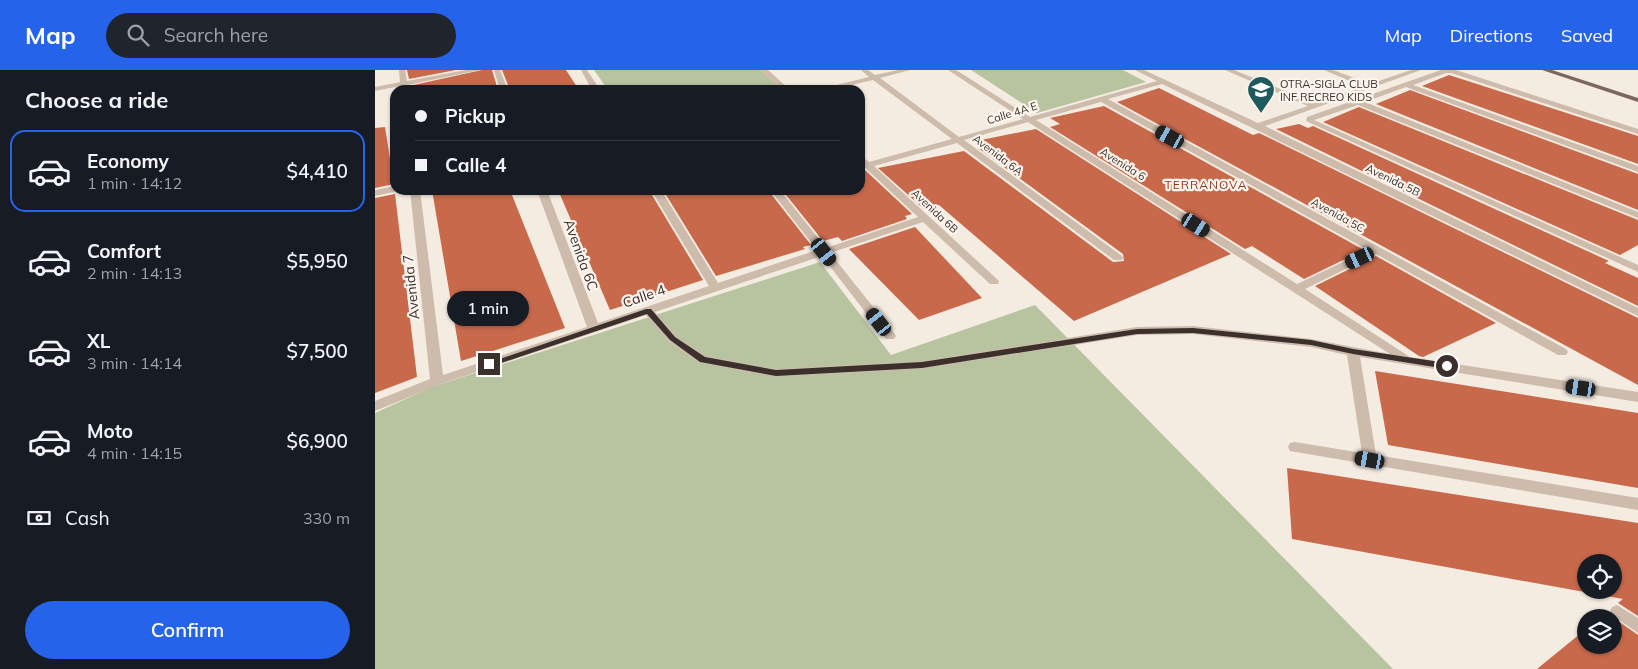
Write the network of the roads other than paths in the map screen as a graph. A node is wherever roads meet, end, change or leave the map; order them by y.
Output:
1 (402, 70) edge
2 (477, 70) edge
3 (497, 70) edge
4 (584, 70) edge
5 (765, 70) edge
6 (864, 70) edge
7 (907, 70) edge
8 (951, 70) edge
9 (1138, 70) edge
10 (1228, 70) edge
11 (1327, 70) edge
12 (1415, 70) edge
13 (1545, 70) edge
14 (1562, 70) edge
15 (874, 78) junction
16 (1162, 82) junction
17 (404, 85) edge
18 (413, 85) edge
19 (503, 85) edge
20 (593, 85) edge
21 (781, 85) edge
22 (842, 85) edge
23 (1406, 85) junction
24 (1371, 86) junction
25 (390, 88) edge
26 (375, 89) edge
27 (1638, 94) edge
28 (1102, 99) junction
29 (1638, 100) edge
30 (1358, 102) junction
31 (1315, 106) junction
32 (1029, 119) junction
33 (1258, 126) junction
34 (1638, 132) edge
35 (960, 141) junction
36 (865, 162) edge
37 (868, 165) junction
38 (1638, 170) edge
39 (390, 190) edge
40 (375, 193) edge
41 (416, 195) edge
42 (544, 195) edge
43 (659, 195) edge
44 (779, 195) edge
45 (1638, 215) edge
46 (925, 218) junction
47 (1376, 250) junction
48 (824, 252) junction
49 (1117, 258) dead end
50 (1637, 267) edge
51 (994, 282) dead end
52 (716, 288) junction
53 (1296, 289) junction
54 (648, 311) junction
55 (1638, 312) edge
56 (593, 329) junction
57 (889, 336) dead end
58 (1353, 352) junction
59 (1562, 352) dead end
60 (1408, 360) junction
61 (437, 382) junction
62 (1638, 397) edge
63 (375, 406) edge
64 (1295, 447) dead end
65 (1370, 460) junction
66 (1638, 504) edge
67 (1622, 615) edge
68 (1638, 626) edge

1 - 17 street
2 - 18 street
3 - 19 street
4 - 20 street
5 - 21 street
6 - 15 street, Avenida 6A
7 - 15 street
8 - 32 street, Avenida 6
9 - 16 street, Avenida 5B
10 - 31 street
11 - 24 street
12 - 24 street
13 - 29 main road
14 - 27 main road
15 - 22 street
15 - 35 street, Avenida 6A
16 - 28 street, Calle 4A E
16 - 33 street, Avenida 5B
23 - 30 street
23 - 34 street
23 - 38 street
24 - 31 street
25 - 26 street
28 - 32 street, Calle 4A E
28 - 47 street, Avenida 5C
30 - 45 street
30 - 50 street
31 - 33 street
32 - 35 street, Calle 4A E
32 - 53 street, Avenida 6
33 - 55 street, Avenida 5B
35 - 37 street, Calle 4A E
35 - 49 street, Avenida 6A
36 - 37 street, Avenida 6B
37 - 46 street, Avenida 6B
39 - 40 street
41 - 61 street, Avenida 7
42 - 56 street, Avenida 6C
43 - 52 street
44 - 48 street
46 - 48 street, Calle 4
46 - 51 street, Avenida 6B
47 - 53 street
47 - 59 street, Avenida 5C
48 - 52 street, Calle 4
48 - 57 street
52 - 54 street, Calle 4
53 - 60 street, Avenida 6
54 - 56 street, Calle 4
54 - 58 street
56 - 61 street, Calle 4
58 - 60 street
58 - 65 street
60 - 62 street
61 - 63 street, Calle 4
64 - 65 street
65 - 66 street
67 - 68 lane

